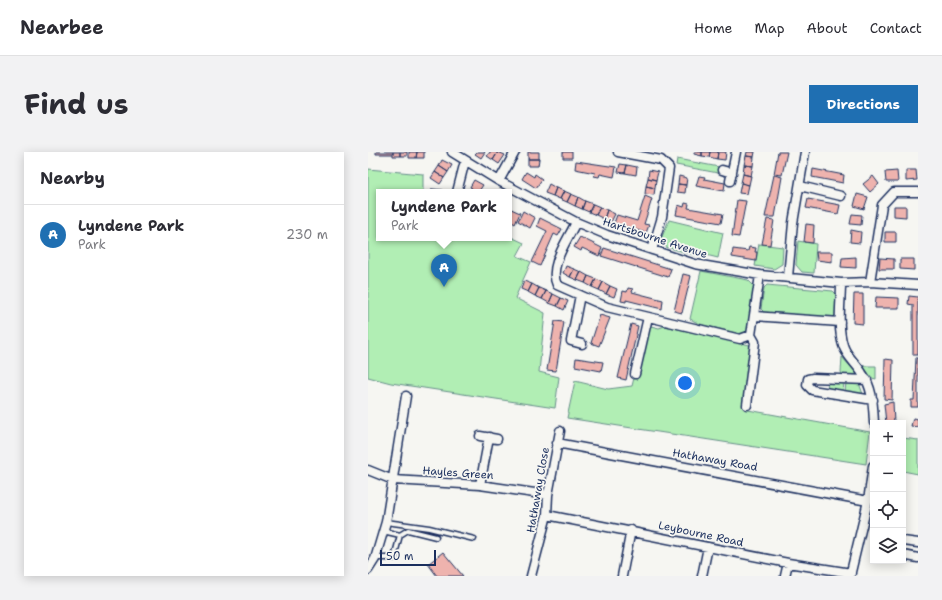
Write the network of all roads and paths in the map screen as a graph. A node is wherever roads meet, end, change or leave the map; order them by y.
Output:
1 (452, 152) edge
2 (515, 152) edge
3 (618, 152) edge
4 (736, 152) edge
5 (806, 152) edge
6 (465, 161) junction
7 (722, 170) dead end
8 (499, 181) junction
9 (800, 186) junction
10 (458, 189) edge
11 (918, 192) edge
12 (842, 196) dead end
13 (576, 222) junction
14 (652, 250) junction
15 (760, 275) junction
16 (788, 277) junction
17 (870, 282) junction
18 (841, 283) junction
19 (918, 285) edge
20 (580, 295) junction
21 (755, 316) junction
22 (648, 318) junction
23 (840, 322) junction
24 (751, 335) junction
25 (582, 344) dead end
26 (635, 374) dead end
27 (867, 380) junction
28 (406, 396) dead end
29 (873, 400) junction
30 (748, 405) dead end
31 (874, 420) edge
32 (560, 431) dead end
33 (498, 439) dead end
34 (557, 443) junction
35 (368, 470) edge
36 (393, 480) junction
37 (480, 484) junction
38 (870, 486) edge
39 (548, 495) junction
40 (868, 500) junction
41 (547, 515) junction
42 (386, 522) junction
43 (631, 530) junction
44 (383, 531) junction
45 (400, 535) junction
46 (436, 537) dead end
47 (474, 539) dead end
48 (906, 541) edge
49 (918, 543) edge
50 (708, 547) junction
51 (906, 556) edge
52 (375, 558) junction
53 (918, 558) edge
54 (788, 563) junction
55 (368, 570) edge
56 (850, 575) edge
57 (531, 576) edge
58 (622, 576) edge
59 (702, 576) edge
60 (785, 576) edge

1 - 6 street, Hartsbourne Avenue
2 - 8 street
3 - 14 street
4 - 7 street
5 - 9 street
6 - 8 street, Hartsbourne Avenue
6 - 10 street
8 - 13 street, Hartsbourne Avenue
9 - 12 street
9 - 16 street
11 - 17 street
13 - 14 street, Hartsbourne Avenue
13 - 20 street
14 - 15 street, Hartsbourne Avenue
15 - 16 street, Hartsbourne Avenue
15 - 21 street
16 - 18 street, Hartsbourne Avenue
17 - 18 street, Hartsbourne Avenue
17 - 19 street, Hartsbourne Avenue
18 - 23 street
20 - 22 street
20 - 25 street
21 - 23 street
21 - 24 street
22 - 24 street
22 - 26 street
23 - 27 street
24 - 30 street
27 - 29 street
27 - 29 street
28 - 36 street
29 - 31 street
32 - 34 street, Hathaway Close
33 - 37 street
34 - 39 street, Hathaway Close
34 - 40 street, Hathaway Road
35 - 36 street, Hayles Green
36 - 37 street, Hayles Green
36 - 42 street
37 - 39 street, Hayles Green
38 - 40 street
39 - 41 street, Hathaway Close
40 - 56 street
41 - 43 street, Leybourne Road
41 - 57 street, Hathaway Close
42 - 44 street
42 - 47 lane
43 - 50 street, Leybourne Road
43 - 58 street
44 - 45 lane
44 - 52 street
45 - 46 lane
45 - 52 lane
48 - 49 street
50 - 54 street, Leybourne Road
50 - 59 street
51 - 53 street
52 - 55 street
54 - 56 street, Leybourne Road
54 - 60 street

